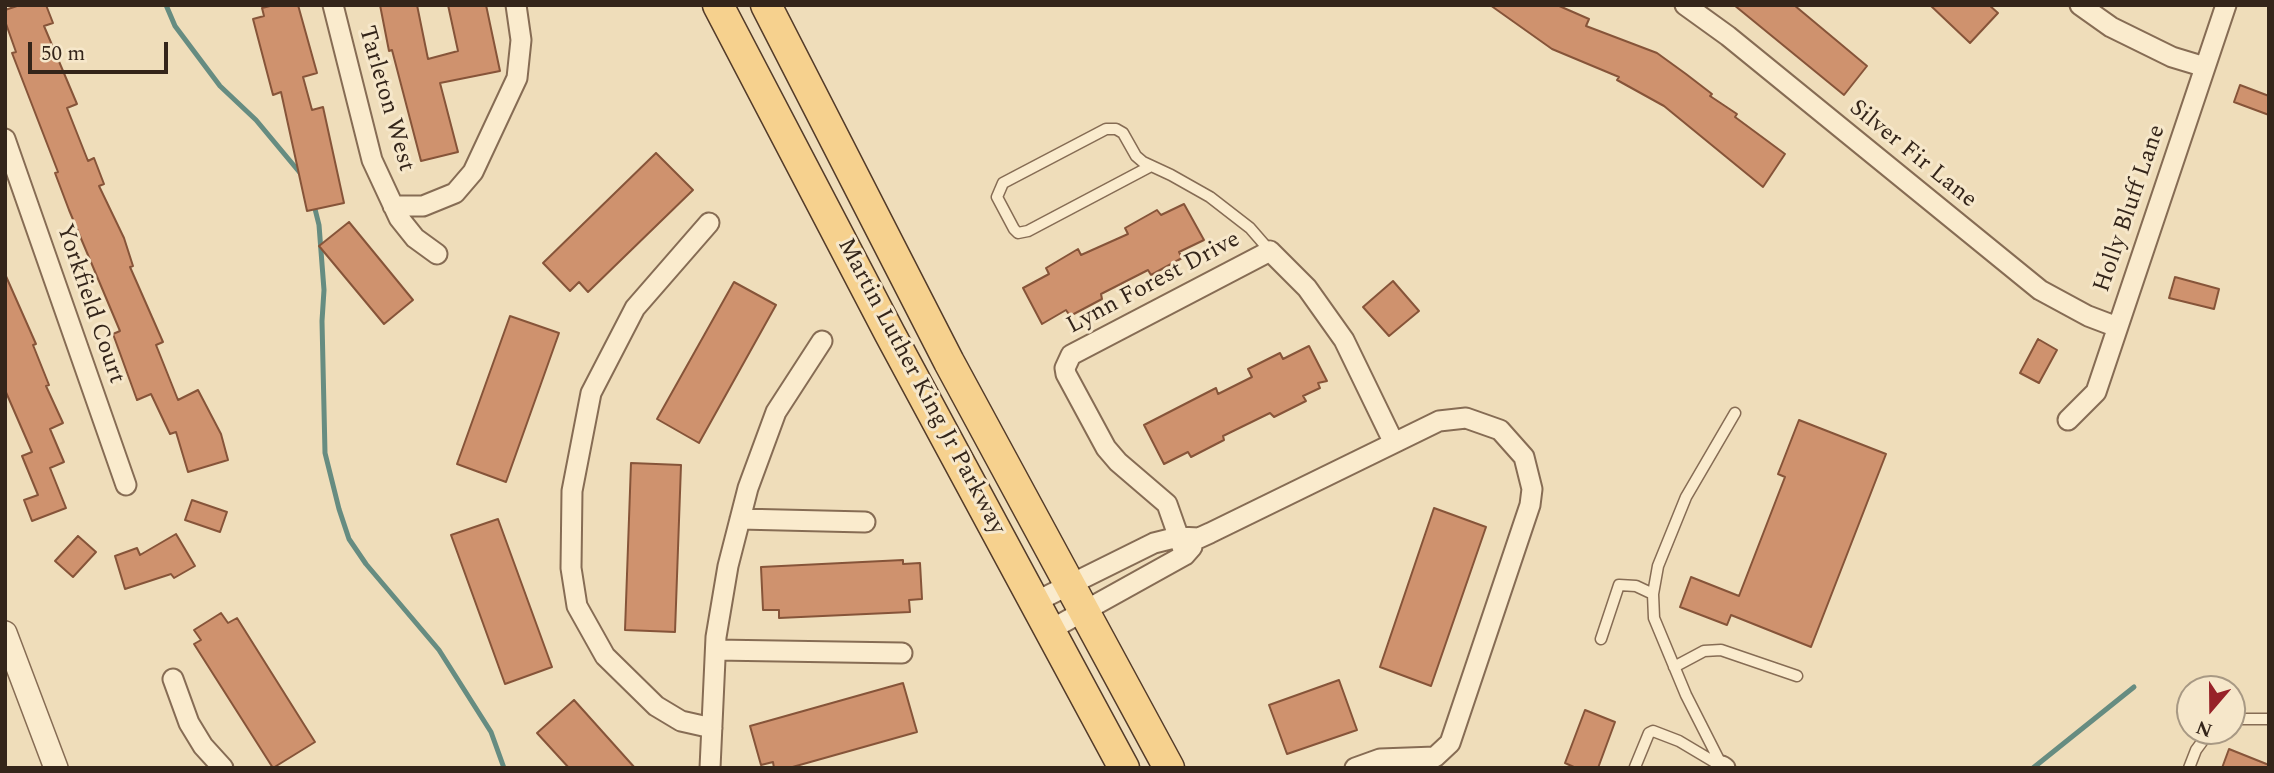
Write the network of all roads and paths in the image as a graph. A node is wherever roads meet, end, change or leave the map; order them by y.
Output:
1 (333, 5) edge
2 (516, 5) edge
3 (718, 5) edge
4 (766, 5) edge
5 (1685, 5) edge
6 (2080, 5) edge
7 (2226, 5) edge
8 (2205, 67) junction
9 (5, 139) edge
10 (1150, 166) junction
11 (393, 206) junction
12 (709, 223) dead end
13 (1270, 251) junction
14 (437, 254) dead end
15 (2117, 327) junction
16 (822, 341) dead end
17 (1735, 413) dead end
18 (2068, 420) dead end
19 (1393, 441) junction
20 (126, 485) dead end
21 (740, 519) junction
22 (866, 522) dead end
23 (1182, 546) junction
24 (1070, 584) junction
25 (1653, 594) junction
26 (1035, 602) junction
27 (1085, 610) junction
28 (1050, 630) junction
29 (5, 633) edge
30 (1601, 639) dead end
31 (716, 650) junction
32 (902, 653) dead end
33 (1674, 667) junction
34 (1797, 676) dead end
35 (173, 678) dead end
36 (2246, 719) edge
37 (2269, 719) edge
38 (712, 729) junction
39 (2200, 745) edge
40 (1635, 767) edge
41 (1722, 767) edge
42 (56, 768) edge
43 (223, 768) edge
44 (710, 768) edge
45 (1124, 768) edge
46 (1169, 768) edge
47 (1355, 768) edge
48 (2189, 768) edge

1 - 11 street, Tarleton West
2 - 11 street, Tarleton West
3 - 26 main road, Martin Luther King Jr Parkway
4 - 24 main road, Martin Luther King Jr Parkway
5 - 15 street, Silver Fir Lane
6 - 8 street
7 - 8 street, Holly Bluff Lane
8 - 15 street, Holly Bluff Lane
9 - 20 street, Yorkfield Court
10 - 10 lane
10 - 13 lane
11 - 14 street, Tarleton West
12 - 38 street
13 - 19 street, Lynn Forest Drive
13 - 23 street, Lynn Forest Drive
15 - 18 street, Holly Bluff Lane
16 - 21 street
17 - 25 lane
19 - 23 street
19 - 47 street
21 - 22 street
21 - 31 street
23 - 24 street
23 - 27 street
24 - 26 street
24 - 27 main road, Martin Luther King Jr Parkway
25 - 30 lane
25 - 33 lane
26 - 28 main road, Martin Luther King Jr Parkway
27 - 28 street
27 - 46 main road, Martin Luther King Jr Parkway
28 - 45 main road, Martin Luther King Jr Parkway
29 - 42 street
31 - 32 street
31 - 38 street
33 - 34 lane
33 - 41 lane
35 - 43 street
36 - 37 lane
38 - 44 street
39 - 48 lane
40 - 41 lane

